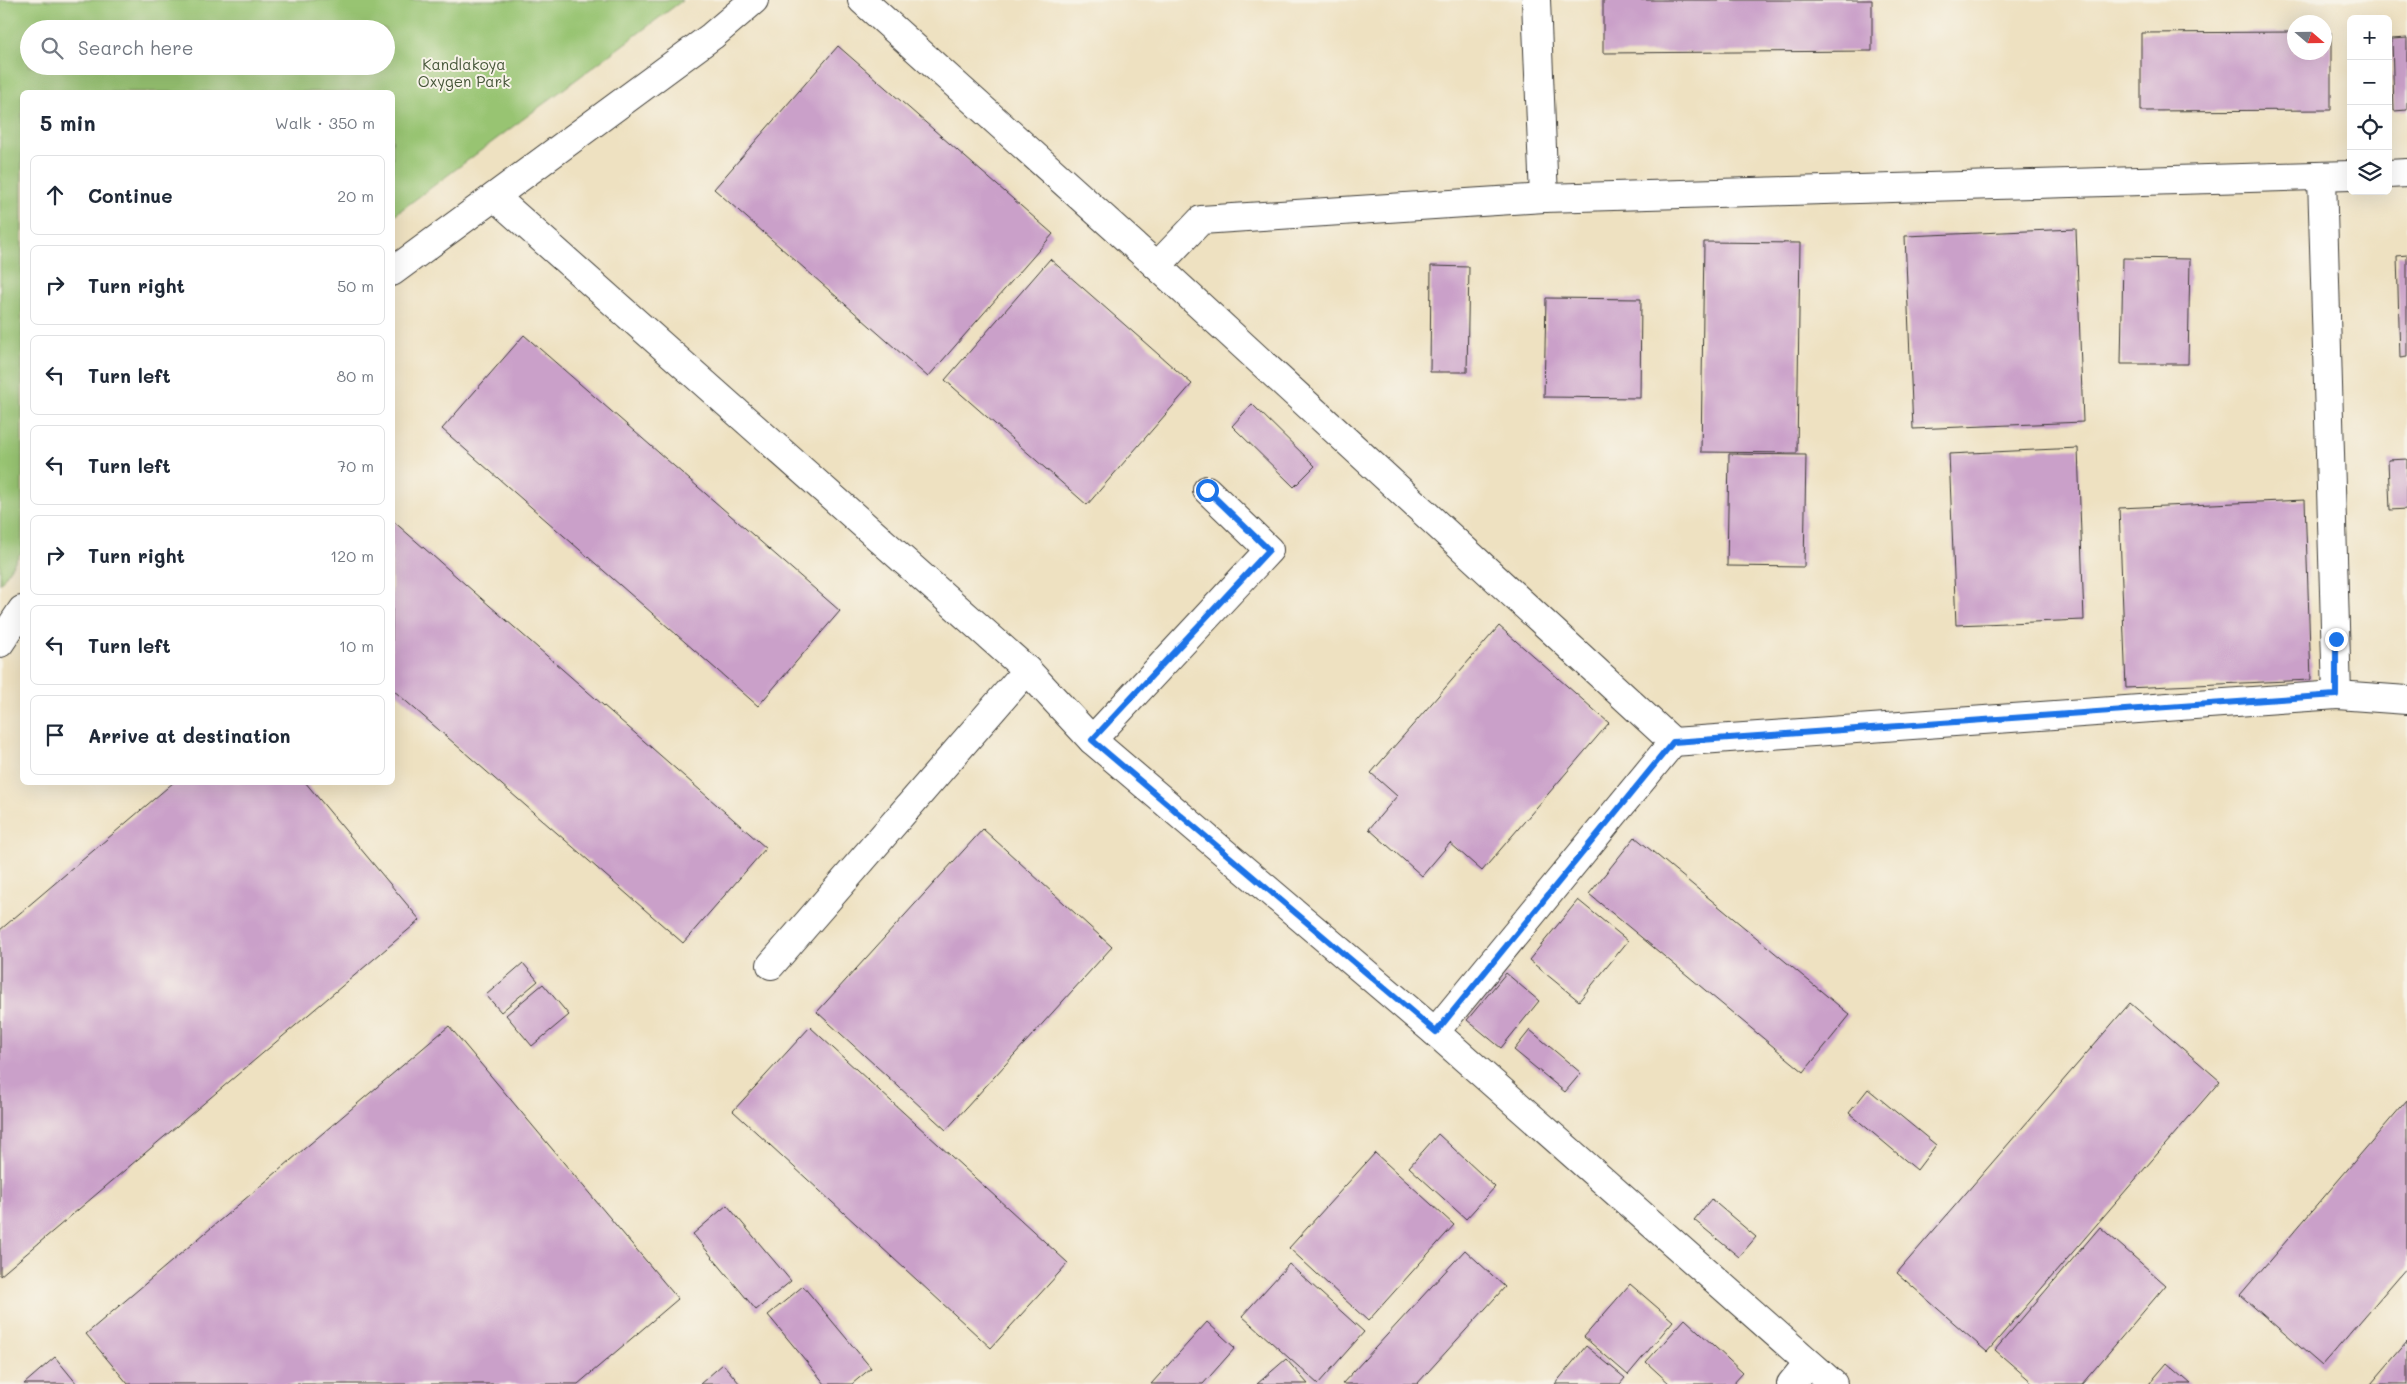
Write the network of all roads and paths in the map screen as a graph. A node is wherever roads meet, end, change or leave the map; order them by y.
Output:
1 (754, 0) edge
2 (862, 0) edge
3 (1536, 0) edge
4 (2407, 173) edge
5 (2392, 174) edge
6 (2347, 175) edge
7 (2322, 177) junction
8 (495, 197) junction
9 (1544, 198) junction
10 (1157, 266) junction
11 (395, 270) edge
12 (1207, 490) dead end
13 (20, 613) edge
14 (0, 643) edge
15 (1027, 670) junction
16 (2336, 695) junction
17 (2407, 700) edge
18 (1092, 740) junction
19 (1673, 742) junction
20 (770, 965) dead end
21 (1436, 1032) junction
22 (1808, 1363) junction
23 (1791, 1384) edge
24 (1833, 1384) edge

1 - 8 street
2 - 10 street
3 - 9 street
4 - 5 street
6 - 7 street
7 - 9 street
7 - 16 street
8 - 11 street
8 - 15 street
9 - 10 street
10 - 19 street
12 - 18 street
13 - 14 street
15 - 18 street
15 - 20 street
16 - 17 street
16 - 19 street
18 - 21 street
19 - 21 street
21 - 22 street
22 - 23 street
22 - 24 street

